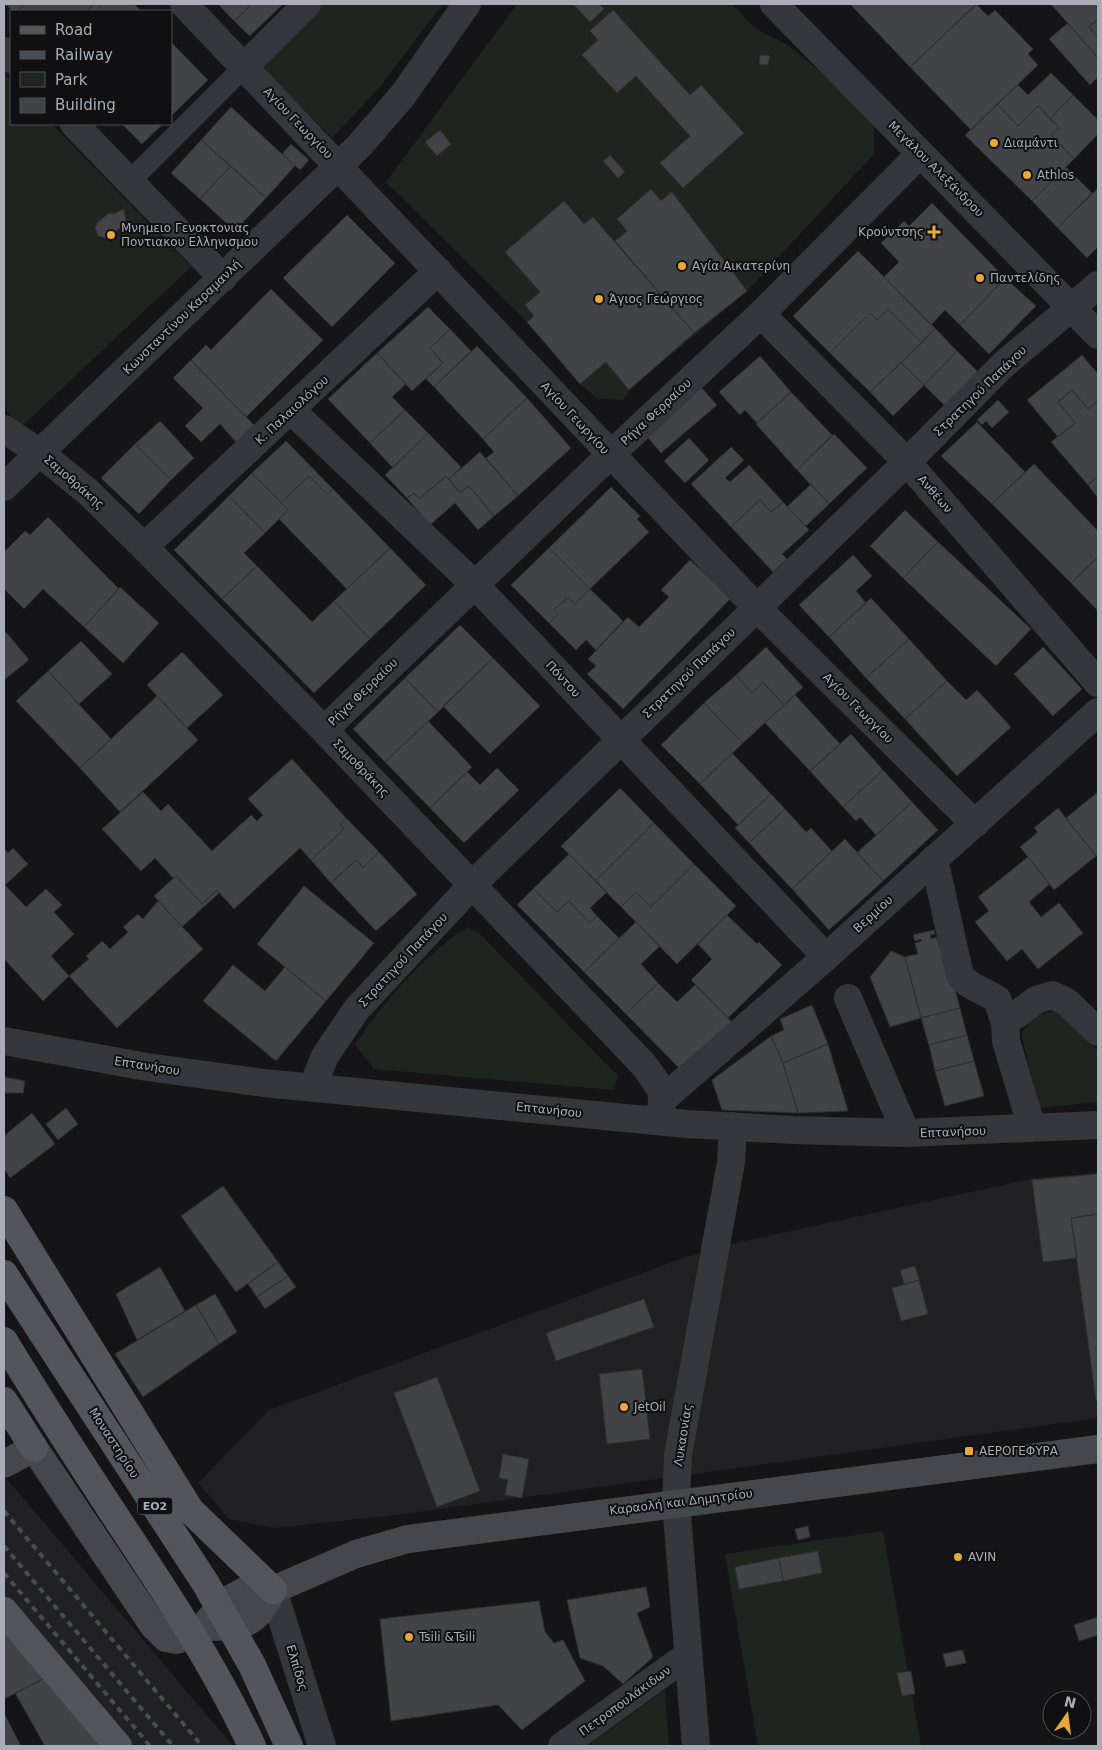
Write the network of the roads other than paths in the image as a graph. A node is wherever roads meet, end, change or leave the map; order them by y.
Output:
1 (184, 4) edge
2 (307, 4) edge
3 (467, 4) edge
4 (774, 4) edge
5 (244, 67) junction
6 (75, 125) edge
7 (920, 154) junction
8 (339, 166) junction
9 (130, 181) junction
10 (438, 271) junction
11 (224, 278) junction
12 (1098, 285) edge
13 (1072, 306) junction
14 (761, 314) junction
15 (1098, 334) edge
16 (291, 410) junction
17 (4, 429) edge
18 (40, 452) junction
19 (610, 454) junction
20 (907, 462) junction
21 (4, 487) edge
22 (144, 547) junction
23 (475, 585) junction
24 (756, 608) junction
25 (1098, 683) edge
26 (1098, 712) edge
27 (324, 730) junction
28 (621, 740) junction
29 (975, 824) junction
30 (934, 860) junction
31 (473, 884) junction
32 (826, 957) junction
33 (848, 998) dead end
34 (1005, 1022) junction
35 (1098, 1032) edge
36 (4, 1041) edge
37 (312, 1088) junction
38 (661, 1110) junction
39 (1098, 1124) edge
40 (733, 1126) junction
41 (1032, 1128) junction
42 (906, 1133) junction
43 (4, 1210) edge
44 (4, 1274) edge
45 (4, 1341) edge
46 (4, 1401) edge
47 (34, 1448) junction
48 (1098, 1449) edge
49 (4, 1464) edge
50 (676, 1503) junction
51 (273, 1590) junction
52 (4, 1611) edge
53 (688, 1656) junction
54 (118, 1746) edge
55 (252, 1746) edge
56 (289, 1746) edge
57 (322, 1746) edge
58 (562, 1746) edge
59 (696, 1746) edge

1 - 5 street, Αγίου Γεωργίου
2 - 5 street
3 - 8 street, Κωνσταντίνου Καραμανλή
4 - 7 street, Μεγάλου Αλεξάνδρου
5 - 8 street, Αγίου Γεωργίου
5 - 9 street
6 - 9 street
7 - 13 street, Μεγάλου Αλεξάνδρου
7 - 14 street, Ρήγα Φερραίου
8 - 10 street, Αγίου Γεωργίου
8 - 11 street, Κωνσταντίνου Καραμανλή
9 - 11 street
10 - 16 street, Κ. Παλαιολόγου
10 - 19 street, Αγίου Γεωργίου
11 - 18 street, Κωνσταντίνου Καραμανλή
12 - 13 street, Στρατηγού Παπάγου
13 - 15 street, Μεγάλου Αλεξάνδρου
13 - 20 street, Στρατηγού Παπάγου
14 - 19 street, Ρήγα Φερραίου
14 - 20 street, Ανθέων
16 - 22 street, Κ. Παλαιολόγου
16 - 23 street, Πόντου
17 - 18 street, Σαμοθράκης
18 - 21 street, Κωνσταντίνου Καραμανλή
18 - 22 street, Σαμοθράκης
19 - 23 street, Ρήγα Φερραίου
19 - 24 street, Αγίου Γεωργίου
20 - 24 street, Στρατηγού Παπάγου
20 - 25 street, Ανθέων
22 - 27 street, Σαμοθράκης
23 - 27 street, Ρήγα Φερραίου
23 - 28 street, Πόντου
24 - 28 street, Στρατηγού Παπάγου
24 - 29 street, Αγίου Γεωργίου
26 - 29 street, Βερμίου
27 - 31 street, Σαμοθράκης
28 - 31 street, Στρατηγού Παπάγου
28 - 32 street, Πόντου
29 - 30 street, Βερμίου
30 - 32 street, Βερμίου
30 - 34 street
31 - 37 street, Στρατηγού Παπάγου
31 - 38 street, Σαμοθράκης
32 - 38 street, Βερμίου
33 - 42 street
34 - 35 street
34 - 41 street
36 - 37 street, Επτανήσου
37 - 38 street, Επτανήσου
38 - 40 street, Επτανήσου
39 - 41 street, Επτανήσου
40 - 42 street, Επτανήσου
40 - 50 street, Λυκαονίας
41 - 42 street, Επτανήσου
43 - 51 main road
44 - 56 main road, Μοναστηρίου / ΕΟ2
45 - 55 main road
46 - 47 main road
47 - 49 main road
47 - 51 main road
48 - 50 main road, Καραολή και Δημητρίου
50 - 51 main road, Καραολή και Δημητρίου
50 - 53 street, Λυκαονίας
51 - 57 street, Ελπίδος
52 - 54 main road
53 - 58 street, Πετροπουλάκιδων
53 - 59 street, Λυκαονίας

